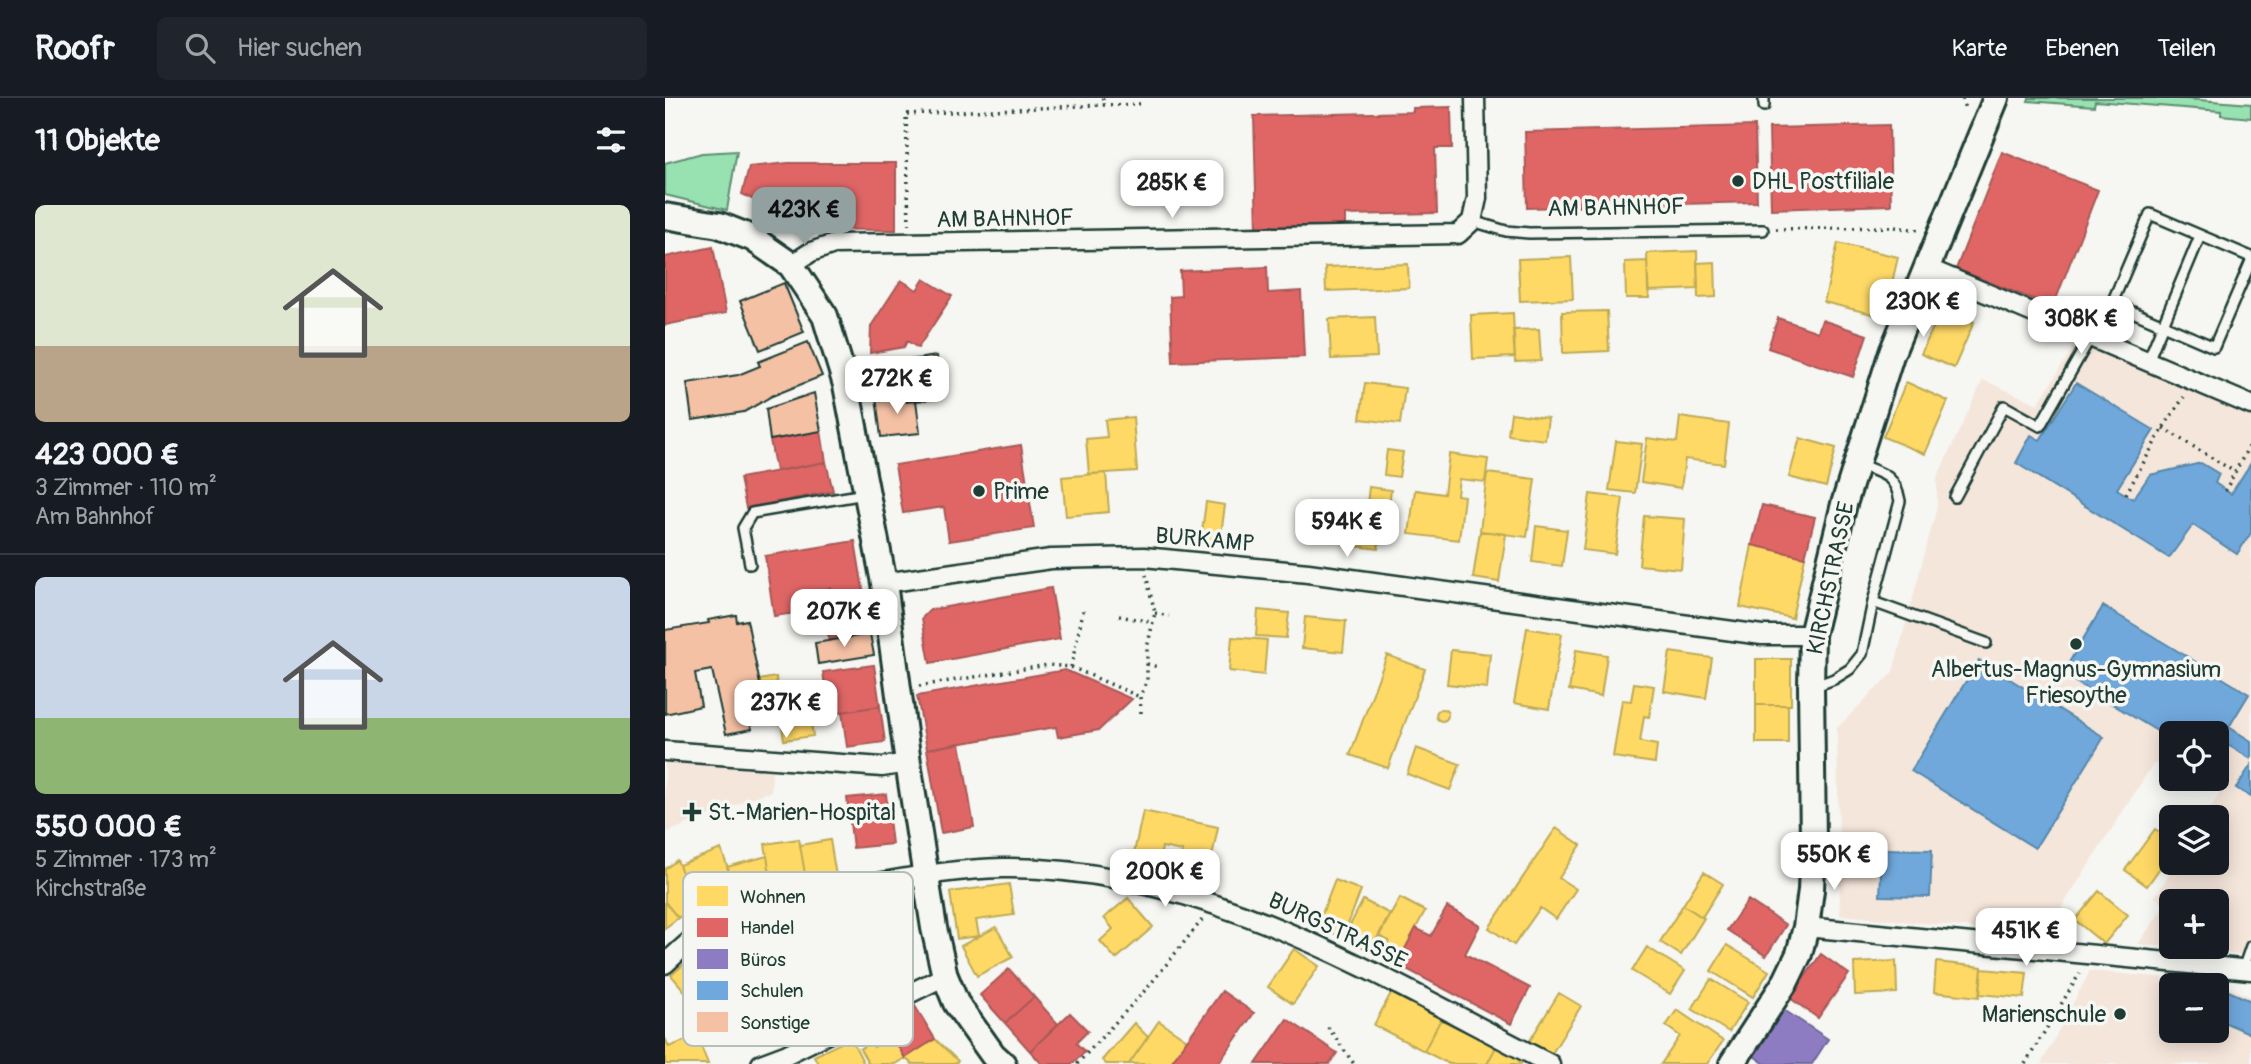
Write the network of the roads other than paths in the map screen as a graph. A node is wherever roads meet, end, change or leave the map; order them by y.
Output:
1 (1475, 98) edge
2 (1996, 98) edge
3 (665, 216) edge
4 (1472, 221) junction
5 (1763, 229) road end
6 (2200, 236) junction
7 (2251, 259) edge
8 (791, 265) junction
9 (1927, 268) junction
10 (2162, 325) junction
11 (2090, 338) junction
12 (2147, 363) junction
13 (2251, 405) edge
14 (1856, 464) junction
15 (867, 494) junction
16 (1955, 497) dead end
17 (750, 564) dead end
18 (884, 583) junction
19 (1873, 602) junction
20 (1812, 635) junction
21 (1986, 643) dead end
22 (1811, 687) junction
23 (665, 751) edge
24 (908, 763) junction
25 (925, 874) junction
26 (913, 876) edge
27 (1806, 926) junction
28 (2251, 946) edge
29 (683, 947) edge
30 (665, 964) edge
31 (2247, 970) edge
32 (945, 976) junction
33 (913, 993) edge
34 (812, 1046) edge
35 (787, 1059) edge
36 (1530, 1060) edge
37 (761, 1064) edge
38 (1003, 1064) edge
39 (1550, 1064) edge
40 (1732, 1064) edge

1 - 4 street
2 - 9 street, KIRCHSTRASSE
3 - 8 street
4 - 5 lane, AM BAHNHOF
4 - 8 street, AM BAHNHOF
6 - 7 lane
6 - 10 lane
6 - 10 lane
7 - 10 lane
8 - 15 street
9 - 11 street
9 - 14 street, KIRCHSTRASSE
10 - 12 lane
11 - 12 street
11 - 16 lane
12 - 13 street
14 - 19 lane
14 - 20 street, KIRCHSTRASSE
15 - 17 lane
15 - 18 street
18 - 20 street, BURKAMP
18 - 24 street
19 - 21 lane
19 - 22 lane
20 - 22 street, KIRCHSTRASSE
22 - 27 street, KIRCHSTRASSE
23 - 24 street
24 - 25 street
25 - 26 street, BURGSTRASSE
25 - 32 street
25 - 36 street, BURGSTRASSE
27 - 31 street
27 - 40 street, KIRCHSTRASSE
28 - 31 lane
29 - 30 street, BURGSTRASSE
32 - 33 street
32 - 38 street
34 - 35 street
35 - 37 street
36 - 39 street, BURGSTRASSE

